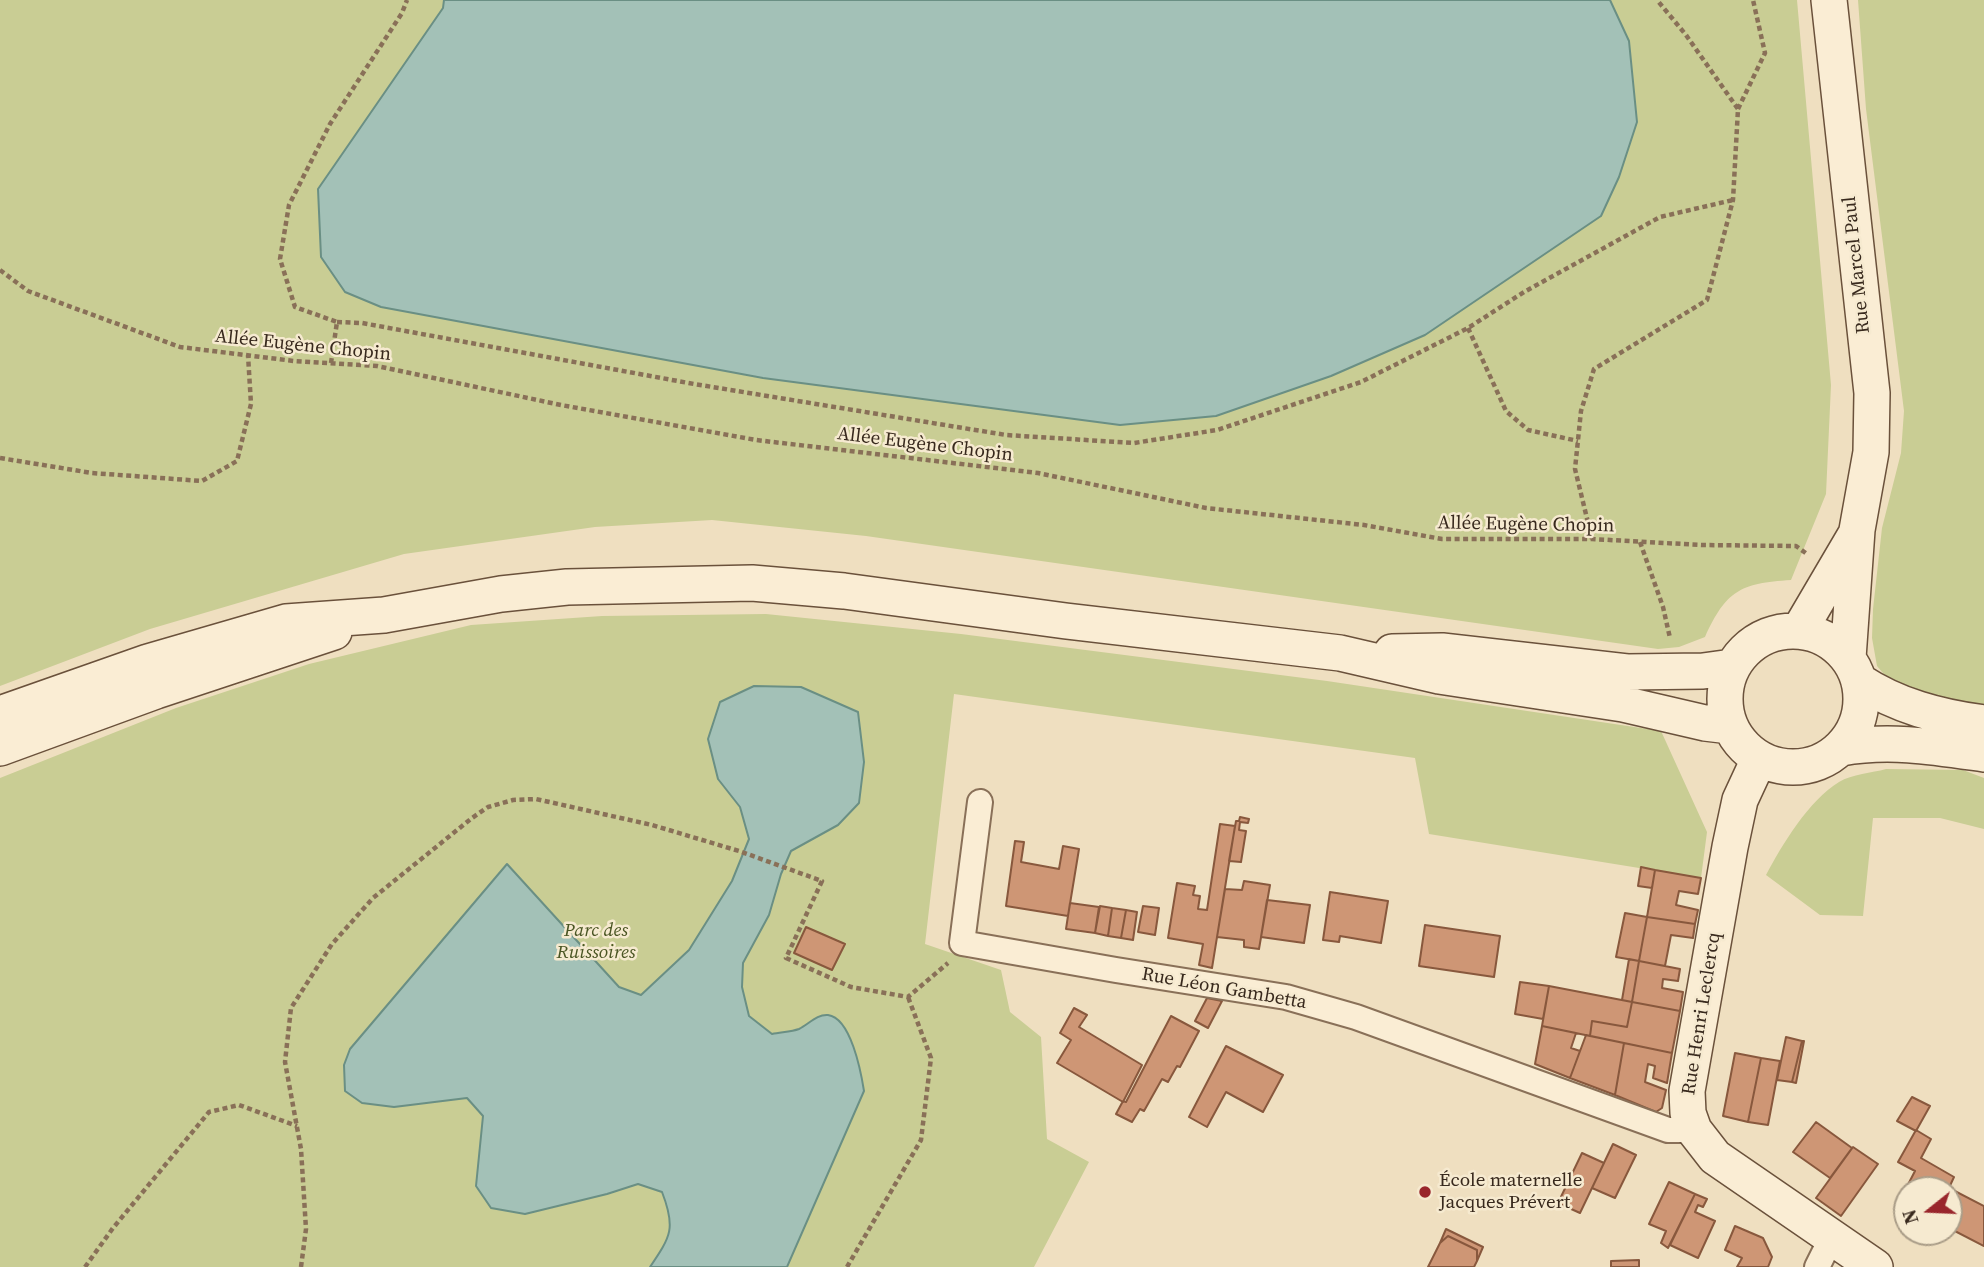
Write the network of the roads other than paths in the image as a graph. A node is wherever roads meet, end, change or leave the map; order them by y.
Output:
1 (1829, 0) edge
2 (1857, 530) junction
3 (384, 615) junction
4 (1799, 631) junction
5 (1340, 653) junction
6 (1732, 667) junction
7 (1854, 670) junction
8 (0, 714) edge
9 (1984, 723) edge
10 (1730, 726) junction
11 (0, 748) edge
12 (1841, 748) junction
13 (1984, 754) edge
14 (1759, 759) junction
15 (980, 802) dead end
16 (1694, 1130) junction
17 (1825, 1252) edge
18 (1875, 1267) edge

1 - 2 main road, Rue Marcel Paul
2 - 4 main road, Rue Marcel Paul
2 - 7 main road, Rue Marcel Paul
3 - 5 main road
3 - 8 main road
3 - 11 main road
4 - 6 main road
4 - 7 main road
5 - 6 main road
5 - 10 main road
6 - 10 main road
7 - 9 main road
7 - 12 main road
10 - 14 main road
12 - 13 main road
12 - 14 main road
14 - 16 main road, Rue Henri Leclercq
15 - 16 street, Rue Léon Gambetta
16 - 17 main road, Rue Henri Leclercq
17 - 18 main road, Rue Henri Leclercq

